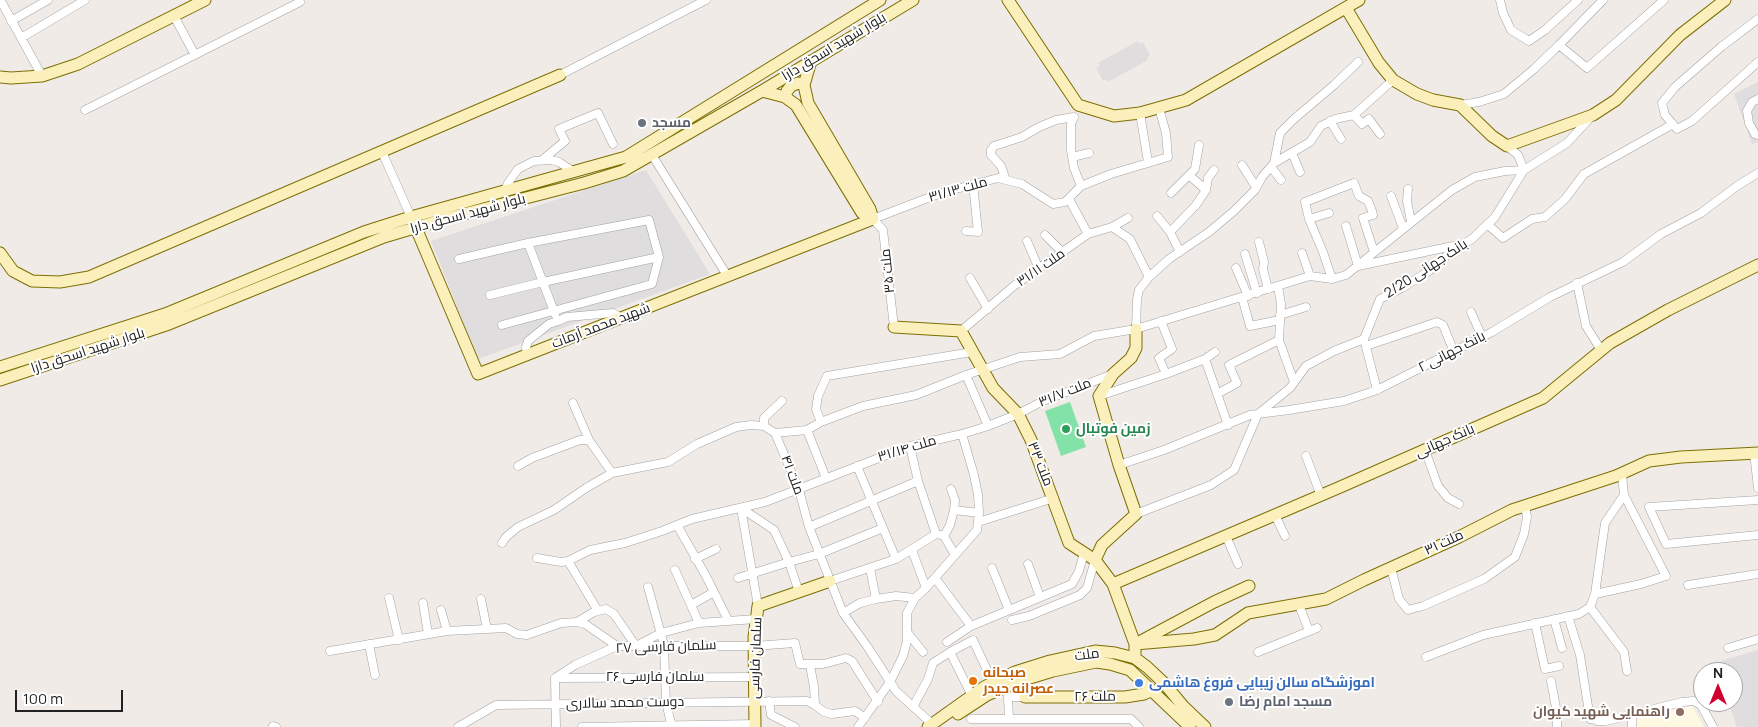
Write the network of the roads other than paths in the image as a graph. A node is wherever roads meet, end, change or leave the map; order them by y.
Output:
1 (48, 0) edge
2 (84, 0) edge
3 (205, 0) edge
4 (706, 0) edge
5 (880, 0) edge
6 (913, 0) edge
7 (1008, 0) edge
8 (1359, 0) edge
9 (1500, 0) edge
10 (1578, 0) edge
11 (1603, 0) edge
12 (1664, 0) edge
13 (1725, 0) edge
14 (300, 2) dead end
15 (2, 3) dead end
16 (1346, 8) junction
17 (174, 16) junction
18 (1758, 19) edge
19 (11, 21) junction
20 (21, 38) junction
21 (1559, 45) junction
22 (195, 54) junction
23 (811, 61) junction
24 (1358, 62) dead end
25 (1758, 62) edge
26 (560, 75) joint
27 (42, 76) junction
28 (0, 77) edge
29 (1393, 80) junction
30 (805, 88) junction
31 (762, 91) junction
32 (787, 98) junction
33 (1758, 99) edge
34 (1460, 105) junction
35 (1159, 108) junction
36 (85, 110) dead end
37 (1140, 113) junction
38 (1354, 115) junction
39 (1593, 115) junction
40 (1330, 121) junction
41 (1673, 124) junction
42 (1380, 134) dead end
43 (1758, 135) edge
44 (1341, 139) dead end
45 (612, 144) dead end
46 (1200, 145) dead end
47 (1507, 146) junction
48 (382, 152) junction
49 (1089, 153) dead end
50 (1292, 153) junction
51 (652, 155) junction
52 (1072, 157) junction
53 (542, 160) junction
54 (1148, 162) junction
55 (1242, 165) dead end
56 (1272, 165) junction
57 (1214, 170) dead end
58 (1524, 170) junction
59 (574, 172) junction
60 (1300, 172) dead end
61 (1758, 173) edge
62 (1190, 176) junction
63 (548, 179) junction
64 (1006, 180) junction
65 (1281, 180) dead end
66 (973, 184) junction
67 (1081, 186) junction
68 (1256, 187) junction
69 (1408, 189) dead end
70 (1206, 190) junction
71 (505, 191) junction
72 (552, 192) junction
73 (1171, 193) dead end
74 (1391, 196) dead end
75 (1069, 198) junction
76 (1329, 213) dead end
77 (1157, 216) dead end
78 (1128, 218) dead end
79 (873, 219) junction
80 (1309, 219) junction
81 (1411, 221) junction
82 (413, 222) junction
83 (1487, 224) junction
84 (1346, 226) dead end
85 (1112, 227) junction
86 (1403, 228) junction
87 (966, 231) dead end
88 (1170, 232) junction
89 (1088, 234) junction
90 (1045, 235) dead end
91 (1027, 240) dead end
92 (1259, 242) dead end
93 (528, 243) junction
94 (1465, 244) junction
95 (1180, 252) junction
96 (1374, 252) junction
97 (0, 253) edge
98 (1063, 253) junction
99 (1302, 253) dead end
100 (1245, 254) dead end
101 (659, 258) junction
102 (459, 259) dead end
103 (1758, 265) edge
104 (1358, 266) junction
105 (1236, 268) dead end
106 (1039, 269) junction
107 (728, 276) junction
108 (1149, 276) junction
109 (1310, 276) junction
110 (970, 278) dead end
111 (1332, 278) junction
112 (543, 282) junction
113 (1577, 283) junction
114 (1278, 286) junction
115 (1268, 289) junction
116 (1257, 293) junction
117 (490, 295) dead end
118 (1245, 297) junction
119 (1306, 307) dead end
120 (988, 309) junction
121 (554, 310) junction
122 (1471, 312) dead end
123 (621, 318) junction
124 (1280, 318) junction
125 (1161, 320) junction
126 (558, 321) junction
127 (502, 325) dead end
128 (894, 327) joint
129 (1136, 329) junction
130 (961, 331) junction
131 (1482, 338) junction
132 (1279, 340) junction
133 (1365, 342) junction
134 (1601, 350) junction
135 (972, 352) junction
136 (1215, 352) dead end
137 (1454, 352) junction
138 (528, 355) junction
139 (1205, 358) junction
140 (0, 367) edge
141 (982, 370) junction
142 (1113, 374) junction
143 (1166, 374) junction
144 (966, 375) junction
145 (0, 380) edge
146 (1294, 382) junction
147 (1377, 390) junction
148 (1217, 394) junction
149 (1100, 396) junction
150 (782, 401) dead end
151 (573, 403) dead end
152 (1018, 414) junction
153 (1258, 414) junction
154 (820, 422) junction
155 (1228, 425) junction
156 (764, 426) junction
157 (988, 426) junction
158 (807, 430) junction
159 (775, 433) junction
160 (962, 434) junction
161 (589, 440) junction
162 (910, 446) junction
163 (1424, 450) junction
164 (1756, 453) edge
165 (1306, 456) dead end
166 (1118, 465) junction
167 (518, 466) dead end
168 (857, 466) junction
169 (612, 473) junction
170 (1622, 474) junction
171 (826, 478) junction
172 (918, 481) junction
173 (1758, 488) edge
174 (951, 489) dead end
175 (799, 490) junction
176 (1624, 495) junction
177 (1321, 496) junction
178 (1054, 498) junction
179 (872, 500) junction
180 (1758, 500) edge
181 (1458, 504) dead end
182 (1525, 506) junction
183 (741, 508) junction
184 (954, 510) junction
185 (979, 513) junction
186 (1136, 514) junction
187 (1275, 515) junction
188 (978, 522) junction
189 (677, 525) junction
190 (809, 526) junction
191 (883, 528) junction
192 (940, 535) junction
193 (1758, 535) edge
194 (1226, 536) junction
195 (1285, 536) dead end
196 (502, 543) dead end
197 (716, 549) dead end
198 (912, 550) junction
199 (1084, 552) junction
200 (819, 554) junction
201 (955, 555) junction
202 (537, 558) dead end
203 (696, 559) junction
204 (896, 559) junction
205 (1095, 560) junction
206 (568, 561) junction
207 (789, 562) junction
208 (1028, 564) dead end
209 (1238, 564) dead end
210 (870, 568) junction
211 (992, 568) dead end
212 (1391, 568) junction
213 (675, 570) dead end
214 (752, 574) junction
215 (1758, 574) edge
216 (738, 578) dead end
217 (935, 578) junction
218 (830, 581) junction
219 (1113, 584) junction
220 (1688, 585) dead end
221 (1249, 586) dead end
222 (648, 587) dead end
223 (926, 588) junction
224 (714, 592) junction
225 (799, 592) junction
226 (1595, 594) junction
227 (1040, 597) junction
228 (389, 598) dead end
229 (876, 598) junction
230 (915, 598) junction
231 (481, 599) dead end
232 (423, 603) dead end
233 (691, 605) junction
234 (1299, 605) junction
235 (758, 606) junction
236 (1590, 607) junction
237 (441, 610) dead end
238 (1009, 610) junction
239 (598, 611) junction
240 (843, 613) junction
241 (1568, 616) junction
242 (756, 619) junction
243 (1554, 619) junction
244 (728, 620) junction
245 (1012, 620) dead end
246 (577, 622) junction
247 (699, 623) junction
248 (1535, 623) junction
249 (971, 626) junction
250 (486, 629) junction
251 (447, 631) junction
252 (907, 632) junction
253 (661, 633) junction
254 (428, 634) junction
255 (1758, 639) edge
256 (399, 640) junction
257 (947, 642) dead end
258 (369, 644) junction
259 (1134, 644) junction
260 (664, 645) junction
261 (617, 646) junction
262 (636, 646) junction
263 (754, 646) junction
264 (1562, 648) dead end
265 (1728, 648) dead end
266 (330, 651) dead end
267 (923, 652) dead end
268 (950, 652) junction
269 (1258, 652) dead end
270 (1426, 657) dead end
271 (1135, 658) junction
272 (810, 665) junction
273 (1559, 666) dead end
274 (1627, 671) dead end
275 (375, 675) dead end
276 (664, 677) junction
277 (755, 677) junction
278 (555, 678) junction
279 (1551, 681) dead end
280 (890, 682) junction
281 (993, 683) junction
282 (1152, 690) junction
283 (972, 696) junction
284 (1026, 698) joint
285 (755, 701) junction
286 (769, 701) junction
287 (878, 702) junction
288 (666, 703) junction
289 (556, 704) junction
290 (815, 705) junction
291 (913, 707) junction
292 (1179, 710) junction
293 (1632, 714) junction
294 (865, 718) junction
295 (971, 719) dead end
296 (1009, 719) junction
297 (672, 726) edge
298 (755, 726) edge
299 (934, 726) edge
300 (458, 727) edge
301 (556, 727) edge
302 (582, 727) edge
303 (795, 727) edge
304 (858, 727) edge
305 (1139, 727) edge
306 (1190, 727) edge
307 (1205, 727) edge
308 (1557, 727) edge
309 (1632, 727) edge
310 (1713, 727) edge

1 - 19 street
2 - 20 street
3 - 17 street
4 - 26 street
5 - 59 street, بلوار شهید اسحق دارا
6 - 23 street, بلوار شهید اسحق دارا
7 - 37 street
8 - 16 street
9 - 10 street
11 - 21 street
12 - 21 street
13 - 39 street
14 - 22 street
15 - 19 street
16 - 29 street
16 - 35 street
17 - 22 street
17 - 27 street
18 - 41 street
19 - 20 street
20 - 27 street
21 - 34 street
22 - 36 street
23 - 30 street
23 - 31 street, بلوار شهید اسحق دارا
24 - 56 street
25 - 41 street
26 - 48 street
27 - 28 street
29 - 34 street
29 - 38 street
30 - 32 street
30 - 79 street
31 - 32 street
31 - 51 street, بلوار شهید اسحق دارا
32 - 79 street
33 - 43 street
34 - 47 street
35 - 37 street
35 - 54 street
37 - 54 street
38 - 40 street
38 - 42 street
39 - 47 street
39 - 58 street, بانک جهانی 2/20
40 - 44 street
40 - 50 street
41 - 83 street
45 - 53 street
46 - 62 street
47 - 58 street
48 - 82 street
48 - 97 street
49 - 52 street
50 - 56 street
50 - 60 street
51 - 72 street, بلوار شهید اسحق دارا
51 - 107 street
52 - 64 street
52 - 67 street
53 - 59 street
53 - 71 street
54 - 67 street
55 - 68 street
56 - 65 street
56 - 68 street
57 - 70 street
58 - 81 street
58 - 83 street, بانک جهانی 2/20
59 - 63 street, بلوار شهید اسحق دارا
61 - 113 street, بانک جهانی ۲
62 - 70 street
62 - 73 street
63 - 71 street, بلوار شهید اسحق دارا
63 - 72 street
64 - 66 street, ملت ۳۱/۱۳
64 - 75 street, ملت ۳۱/۱۳
66 - 79 street, ملت ۳۱/۱۳
66 - 87 street
67 - 75 street
68 - 95 street
69 - 81 street
70 - 88 street
71 - 82 street, بلوار شهید اسحق دارا
72 - 82 street, بلوار شهید اسحق دارا
74 - 86 street
75 - 89 street
76 - 80 street
77 - 88 street
78 - 85 street, ملت ۳۱/۱۱
79 - 107 street, شهید محمد آرمات
79 - 128 street, ملت ۳۵
80 - 96 street
80 - 111 street
81 - 86 street
82 - 138 street, شهید محمد آرمات
82 - 140 street, بلوار شهید اسحق دارا
82 - 145 street, بلوار شهید اسحق دارا
83 - 94 street, بانک جهانی 2/20
84 - 104 street
85 - 89 street, ملت ۳۱/۱۱
85 - 108 street
86 - 96 street
88 - 95 street
89 - 98 street, ملت ۳۱/۱۱
90 - 98 street
91 - 106 street
92 - 115 street
93 - 101 street
93 - 102 street
93 - 112 street
94 - 104 street
94 - 133 street, بانک جهانی 2/20
95 - 108 street
96 - 104 street
98 - 106 street, ملت ۳۱/۱۱
99 - 109 street
100 - 116 street
101 - 112 street
101 - 121 street
103 - 134 street, بانک جهانی
104 - 111 street
105 - 118 street
106 - 120 street, ملت ۳۱/۱۱
107 - 123 street, شهید محمد آرمات
108 - 129 street
109 - 111 street
109 - 114 street
110 - 120 street
112 - 117 street
112 - 121 street
113 - 131 street, بانک جهانی ۲
113 - 134 street
114 - 115 street
114 - 124 street
115 - 116 street
116 - 118 street
118 - 124 street
118 - 125 street
119 - 124 street
120 - 130 street, ملت ۳۱/۱۱
121 - 126 street
121 - 127 street
122 - 131 street
123 - 126 street
123 - 138 street, شهید محمد آرمات
124 - 132 street
125 - 129 street
125 - 143 street
126 - 138 street
128 - 130 street
129 - 141 street
129 - 142 street
130 - 135 street, ملت ۳۳
131 - 137 street, بانک جهانی ۲
132 - 146 street
132 - 148 street
133 - 137 street
133 - 146 street
133 - 147 street
134 - 163 street, بانک جهانی
135 - 141 street, ملت ۳۳
135 - 154 street
136 - 139 street
137 - 147 street, بانک جهانی ۲
139 - 143 street
139 - 148 street
141 - 144 street
141 - 152 street, ملت ۳۳
142 - 149 street
142 - 152 street, ملت ۳۱/۷
143 - 149 street
144 - 154 street
144 - 157 street
146 - 153 street
147 - 153 street, بانک جهانی ۲
148 - 155 street
149 - 166 street
150 - 156 street
151 - 161 street
152 - 157 street, ملت ۳۱/۱۴
152 - 178 street, ملت ۳۳
153 - 155 street, بانک جهانی ۲
153 - 186 street
154 - 158 street
155 - 166 street, بانک جهانی ۲
156 - 159 street
156 - 169 street
157 - 160 street, ملت ۳۱/۱۴
158 - 159 street
158 - 171 street
159 - 175 street, ملت ۴۱
160 - 162 street, ملت ۳۱/۱۴
160 - 185 street
161 - 167 street
161 - 169 street
162 - 168 street, ملت ۳۱/۱۴
162 - 172 street
163 - 177 street, بانک جهانی
163 - 181 street
164 - 170 street, ملت ۳۱
164 - 173 street
165 - 177 street
166 - 186 street
168 - 171 street, ملت ۳۱/۱۴
168 - 179 street
169 - 196 street
170 - 176 street
170 - 182 street, ملت ۳۱
171 - 175 street, ملت ۳۱/۱۴
172 - 179 street
172 - 192 street
174 - 184 street
175 - 183 street, ملت ۳۱/۱۴
175 - 190 street, ملت ۴۱
176 - 226 street
176 - 226 street
177 - 187 street, بانک جهانی
178 - 188 street
178 - 199 street, ملت ۳۳
179 - 190 street
179 - 191 street
180 - 193 street
182 - 212 street, ملت ۳۱
182 - 212 street
183 - 189 street, ملت ۳۱/۱۴
183 - 207 street
183 - 214 street
184 - 185 street
184 - 192 street
185 - 188 street
186 - 205 street
187 - 194 street, بانک جهانی
187 - 195 street
188 - 201 street
189 - 203 street
189 - 206 street, ملت ۳۱/۱۴
190 - 200 street, ملت ۴۱
191 - 200 street
191 - 204 street
192 - 198 street
192 - 201 street
194 - 209 street
194 - 219 street, بانک جهانی
197 - 203 street
198 - 204 street
198 - 223 street
199 - 205 street, ملت ۳۳
199 - 227 street
200 - 207 street
200 - 218 street, ملت ۴۱
201 - 217 street
202 - 206 street
203 - 224 street
204 - 210 street
205 - 219 street, ملت ۳۳
205 - 245 street
206 - 239 street
207 - 214 street
207 - 225 street
208 - 227 street
210 - 218 street
210 - 229 street
211 - 238 street
212 - 234 street, ملت ۳۱
213 - 233 street
214 - 216 street
214 - 235 street
215 - 220 street
217 - 223 street
217 - 249 street
218 - 225 street, سلمان فارسی
218 - 240 street, ملت ۴۱
219 - 259 street, ملت ۳۳
221 - 259 street
222 - 253 street
223 - 230 street
224 - 233 street
224 - 244 street
225 - 235 street, سلمان فارسی
226 - 236 street
227 - 238 street
228 - 256 street
229 - 230 street
229 - 240 street
230 - 252 street
231 - 250 street
232 - 254 street
233 - 247 street
234 - 259 street, ملت ۳۱
234 - 269 street
235 - 242 street, سلمان فارسی
236 - 241 street
236 - 274 street
237 - 251 street
238 - 249 street
239 - 246 street
239 - 262 street
240 - 280 street, ملت ۴۱
241 - 243 street
241 - 293 street
242 - 244 street
242 - 263 street, سلمان فارسی
243 - 248 street
243 - 264 street
244 - 247 street
246 - 250 street
246 - 261 street
247 - 253 street
248 - 270 street
248 - 273 street
249 - 257 street
250 - 251 street
251 - 254 street
252 - 267 street
252 - 280 street
253 - 260 street
253 - 262 street
254 - 256 street
255 - 265 street
256 - 258 street
258 - 266 street
258 - 275 street
259 - 271 street, ملت ۳۳
260 - 262 street, سلمان فارسی ۲۷
260 - 263 street, سلمان فارسی ۲۷
260 - 276 street
261 - 262 street, سلمان فارسی ۲۷
261 - 278 street, سلمان فارسی ۲۷
263 - 272 street, سلمان فارسی ۲۷
263 - 277 street, سلمان فارسی
268 - 281 street
268 - 283 street
268 - 291 street
271 - 281 street, ملت
271 - 292 street, ملت
272 - 287 street
272 - 290 street
276 - 277 street, سلمان فارسی ۲۶
276 - 278 street, سلمان فارسی ۲۶
276 - 288 street
277 - 285 street, سلمان فارسی
278 - 289 street
279 - 308 street
280 - 287 street
280 - 291 street, ملت ۴۱
281 - 283 street, ملت
282 - 284 street, ملت ۲۶
282 - 292 street, ملت
282 - 299 street, ملت
283 - 299 street, ملت
284 - 296 street, ملت ۲۶
285 - 286 street, دوست محمد سالاری
285 - 288 street, دوست محمد سالاری
285 - 298 street, سلمان فارسی
286 - 290 street, دوست محمد سالاری
286 - 303 street
287 - 294 street
288 - 289 street, دوست محمد سالاری
288 - 297 street
289 - 300 street, دوست محمد سالاری
289 - 301 street
290 - 294 street, دوست محمد سالاری
291 - 299 street, ملت ۴۱
292 - 306 street, ملت
292 - 307 street, ملت
293 - 309 street
293 - 310 street
294 - 304 street
295 - 296 street
296 - 305 street
297 - 298 street
297 - 302 street

